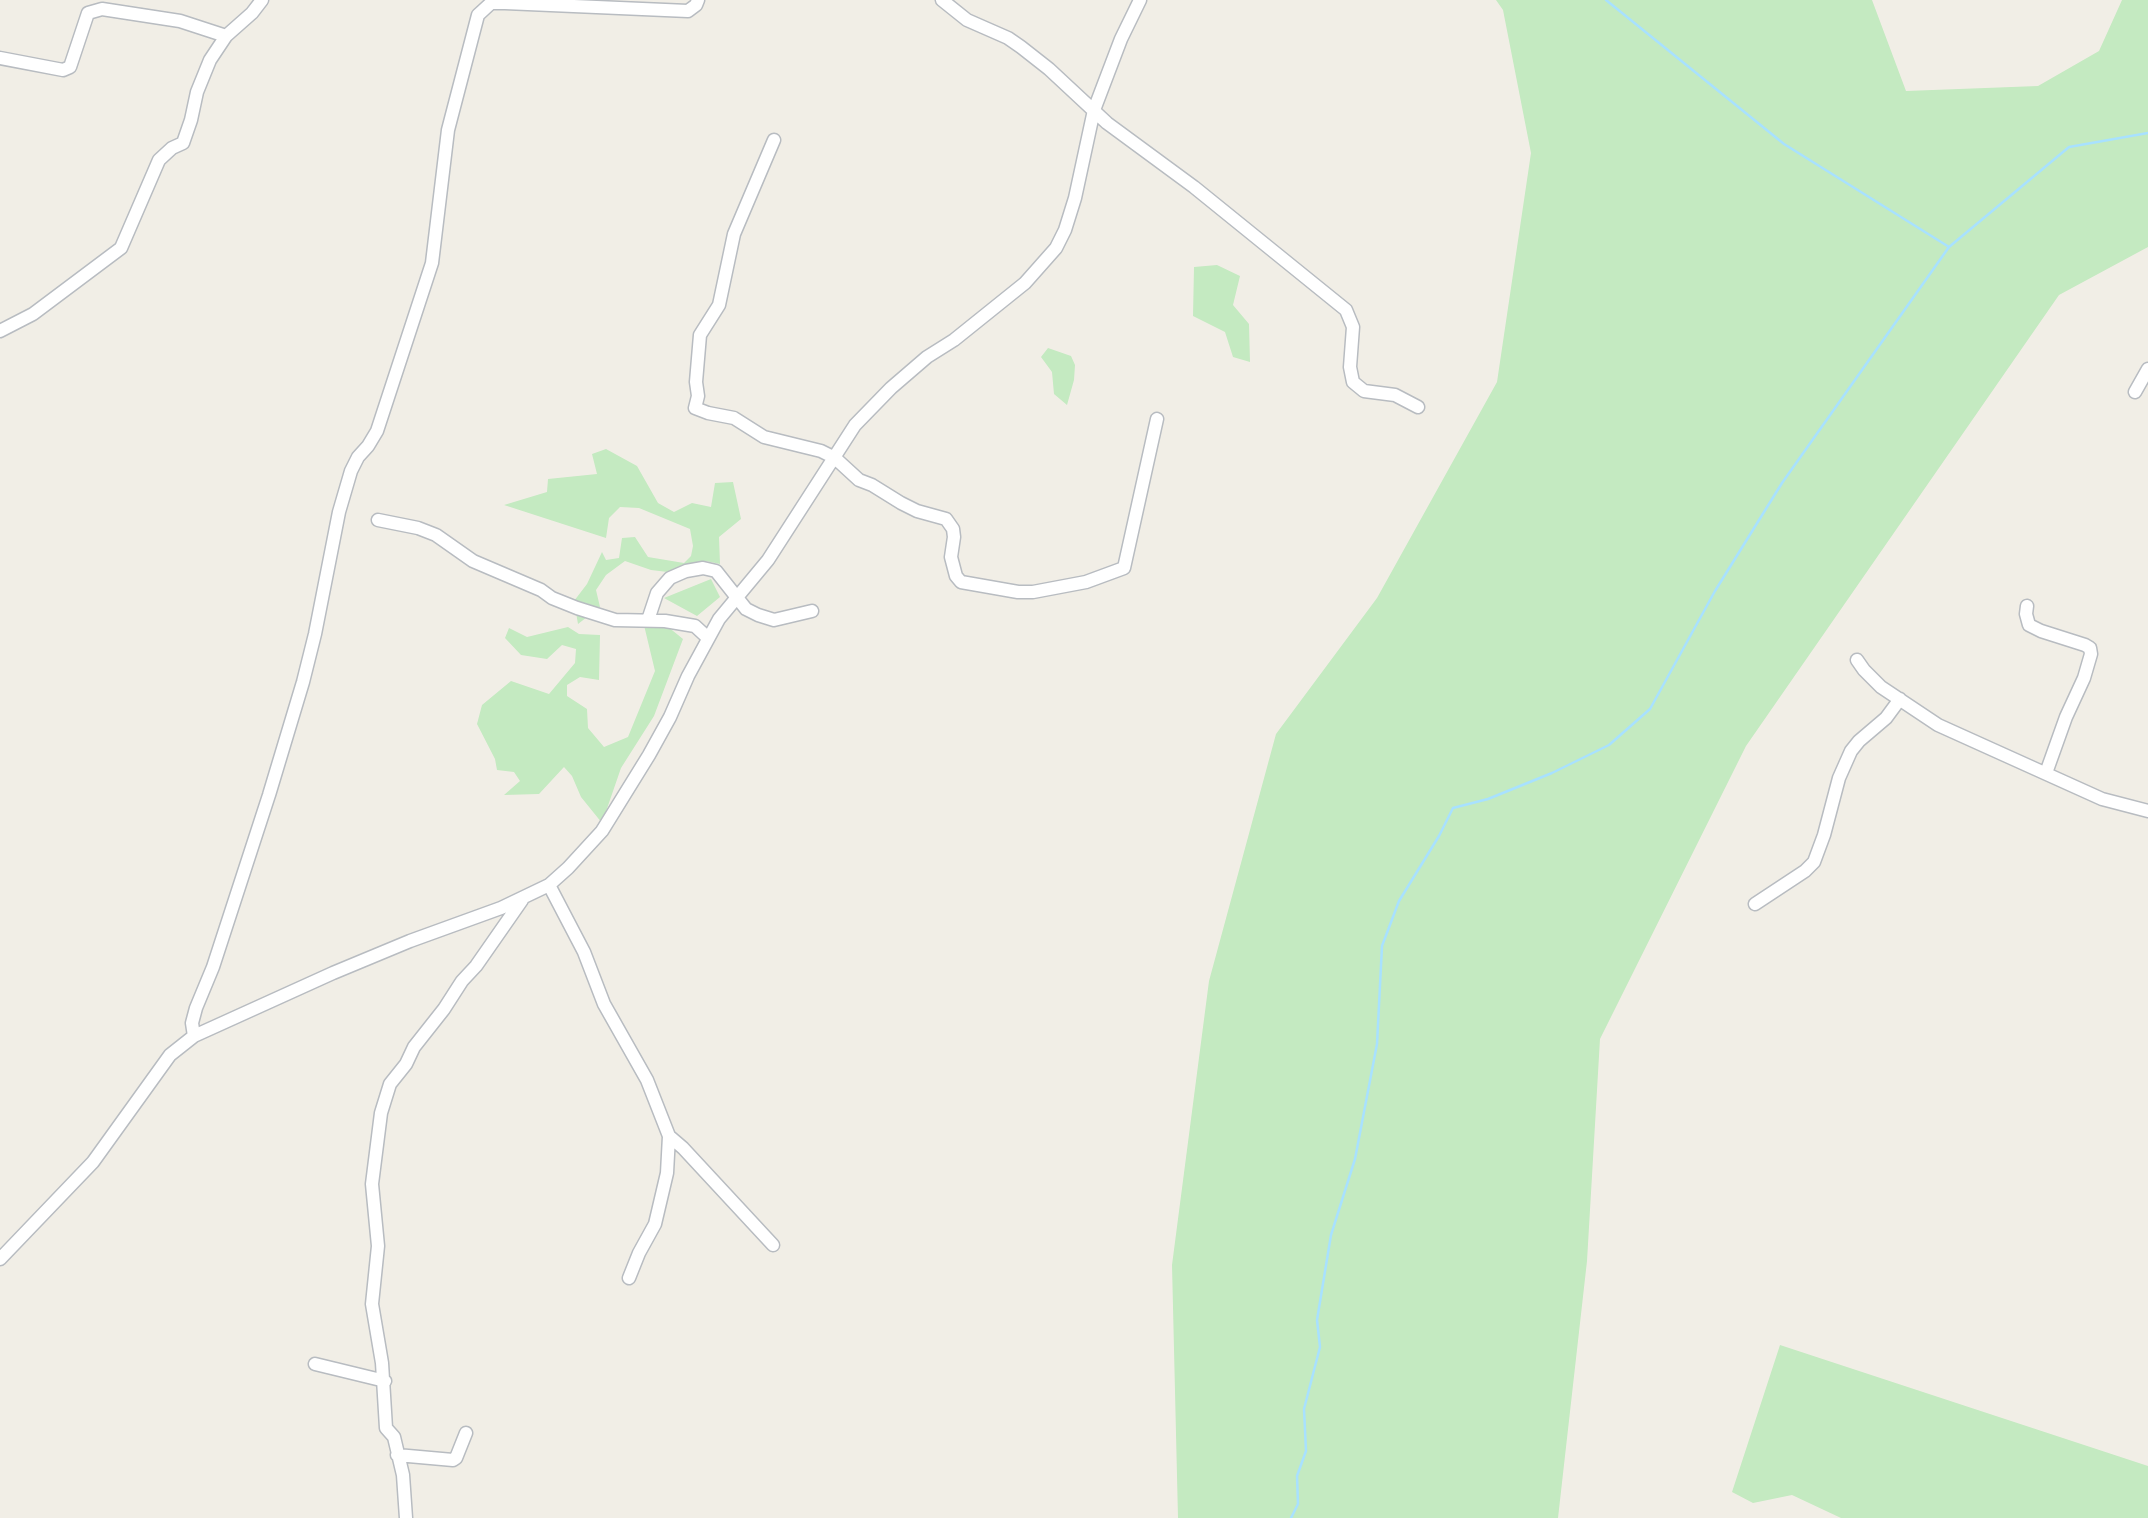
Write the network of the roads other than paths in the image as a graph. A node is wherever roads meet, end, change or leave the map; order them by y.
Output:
1 (262, 0) edge
2 (698, 0) edge
3 (942, 0) edge
4 (1140, 0) edge
5 (226, 36) junction
6 (0, 58) edge
7 (1094, 110) junction
8 (774, 140) dead end
9 (0, 331) edge
10 (2148, 369) edge
11 (2136, 392) dead end
12 (1418, 407) dead end
13 (1157, 419) dead end
14 (835, 458) junction
15 (378, 520) dead end
16 (736, 596) junction
17 (2027, 606) dead end
18 (812, 612) dead end
19 (648, 620) junction
20 (708, 638) junction
21 (1857, 660) dead end
22 (1900, 699) junction
23 (2046, 773) junction
24 (2148, 811) edge
25 (549, 885) junction
26 (525, 896) junction
27 (1755, 904) dead end
28 (194, 1036) junction
29 (669, 1136) junction
30 (773, 1245) dead end
31 (0, 1259) edge
32 (630, 1278) dead end
33 (315, 1364) dead end
34 (385, 1381) junction
35 (466, 1433) dead end
36 (397, 1454) junction
37 (406, 1518) edge

1 - 5 street
2 - 28 street
3 - 7 street
4 - 7 street
5 - 6 street
5 - 9 street
7 - 12 street
7 - 14 street
8 - 14 street
10 - 11 street
13 - 14 street
14 - 16 street
15 - 19 street
16 - 18 street
16 - 19 street
16 - 20 street
17 - 23 street
19 - 20 street
20 - 25 street
21 - 22 street
22 - 23 street
22 - 27 street
23 - 24 street
25 - 26 street
25 - 29 street
26 - 28 street
26 - 34 street
28 - 31 street
29 - 30 street
29 - 32 street
33 - 34 street
34 - 36 street
35 - 36 street
36 - 37 street

